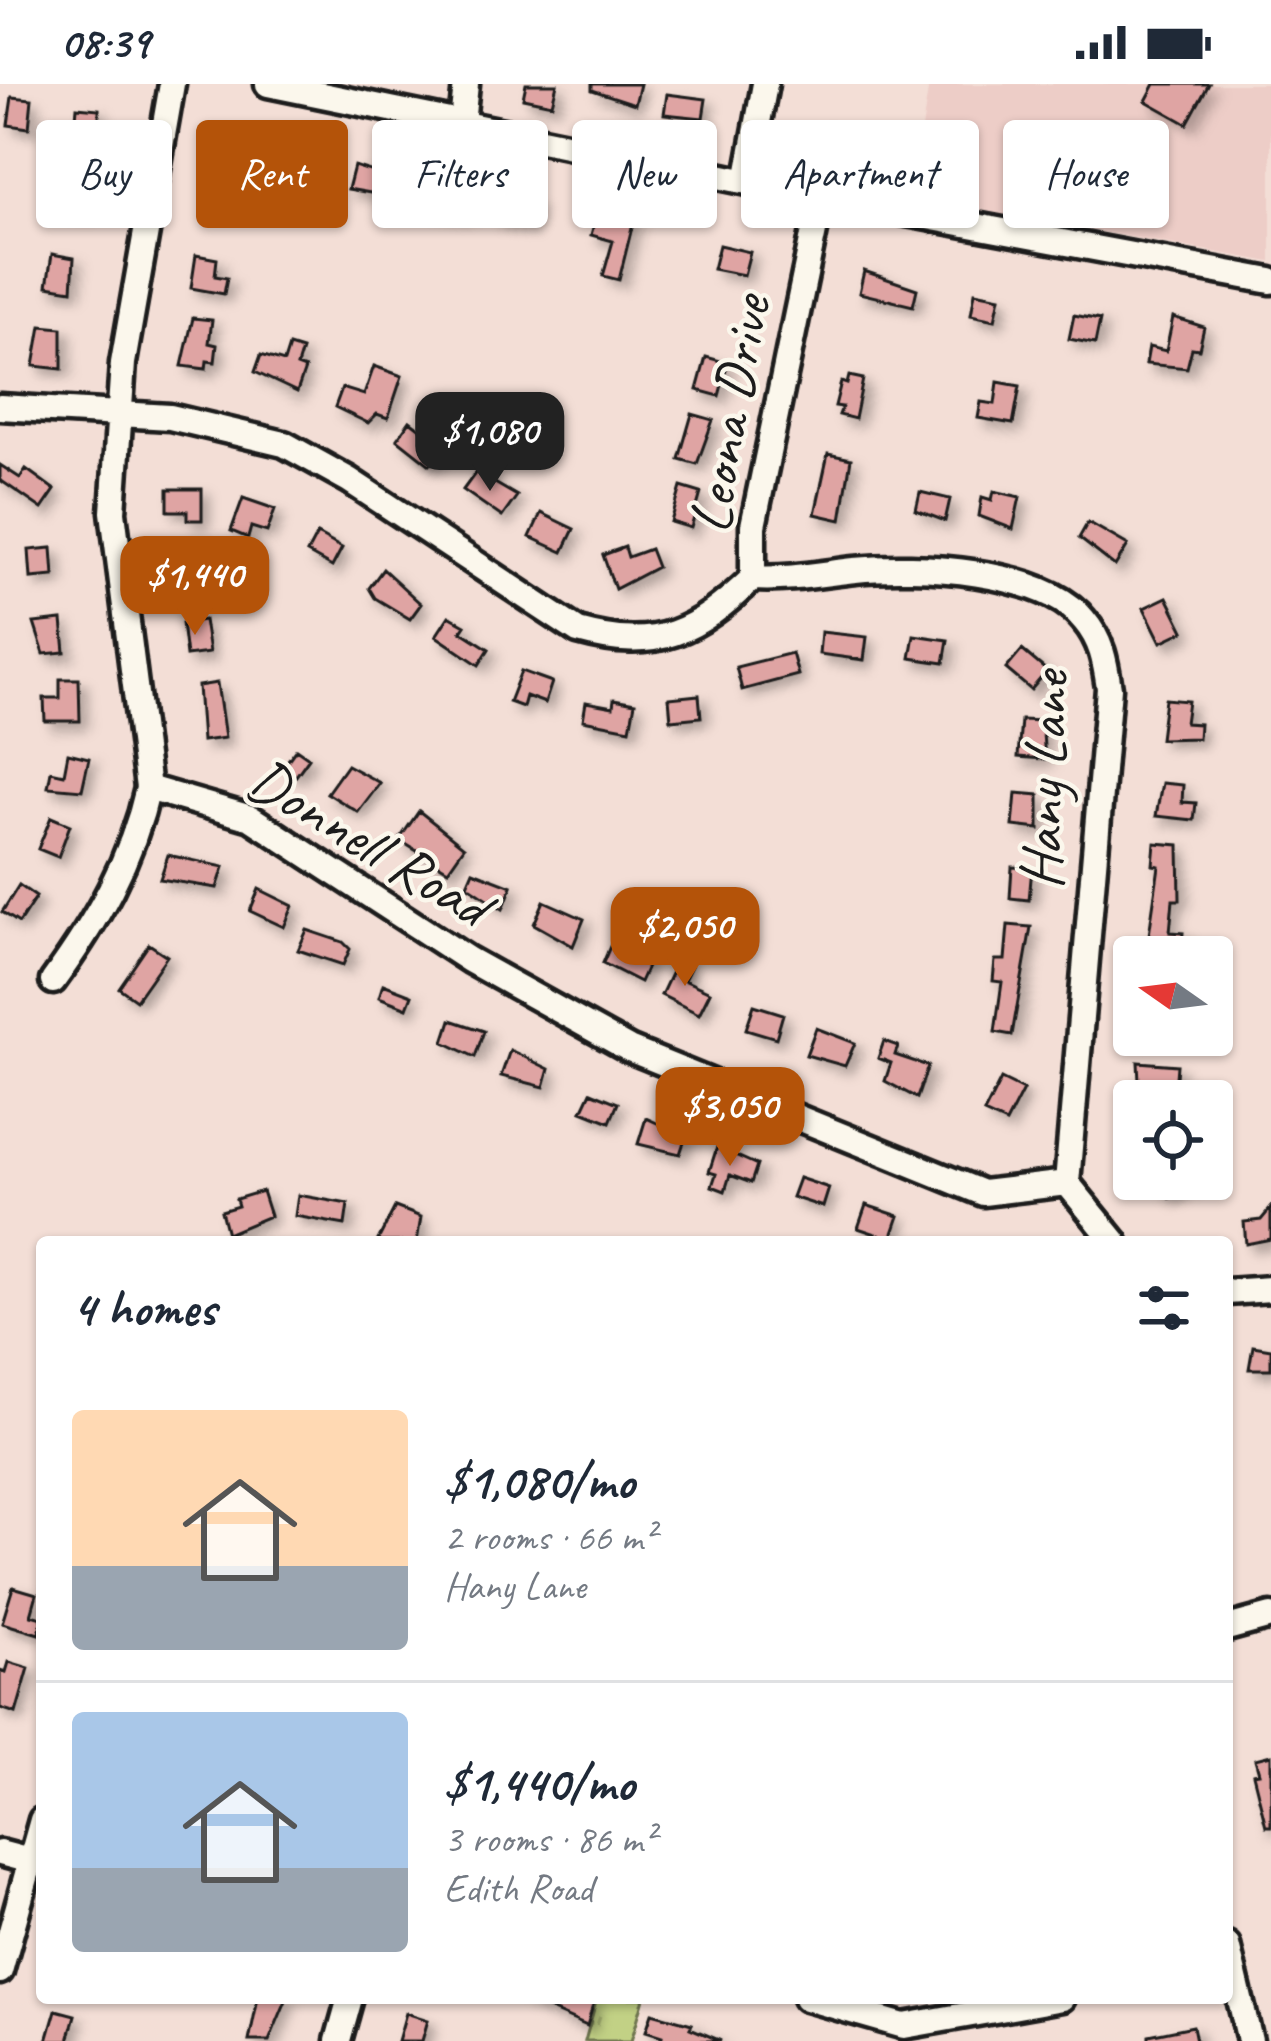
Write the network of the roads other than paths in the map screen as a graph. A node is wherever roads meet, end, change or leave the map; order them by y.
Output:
1 (172, 84) edge
2 (268, 84) edge
3 (466, 84) edge
4 (765, 84) edge
5 (446, 120) edge
6 (461, 120) edge
7 (759, 120) edge
8 (548, 141) edge
9 (741, 181) edge
10 (979, 226) edge
11 (815, 228) edge
12 (1271, 281) edge
13 (0, 407) edge
14 (117, 412) junction
15 (753, 578) junction
16 (148, 788) junction
17 (53, 981) dead end
18 (1066, 1183) junction
19 (1110, 1236) edge
20 (1271, 1289) edge
21 (1233, 1292) edge
22 (1271, 1616) edge
23 (1233, 1626) edge
24 (36, 1840) edge
25 (0, 1853) edge
26 (30, 1861) junction
27 (0, 1970) edge
28 (1233, 1971) edge
29 (348, 2004) edge
30 (823, 2004) edge
31 (1035, 2004) edge
32 (906, 2033) edge
33 (338, 2041) edge
34 (1250, 2041) edge

1 - 14 street
2 - 5 street
3 - 6 street
4 - 7 street
8 - 9 street
10 - 12 street
11 - 15 street, Leona Drive
13 - 14 street
14 - 15 street
14 - 16 street
15 - 18 street, Hany Lane
16 - 17 street
16 - 18 street, Donnell Road
18 - 19 street
20 - 21 street
22 - 23 street
24 - 26 street
25 - 26 street
26 - 27 street
28 - 34 street
29 - 33 street
30 - 32 street
31 - 32 street

